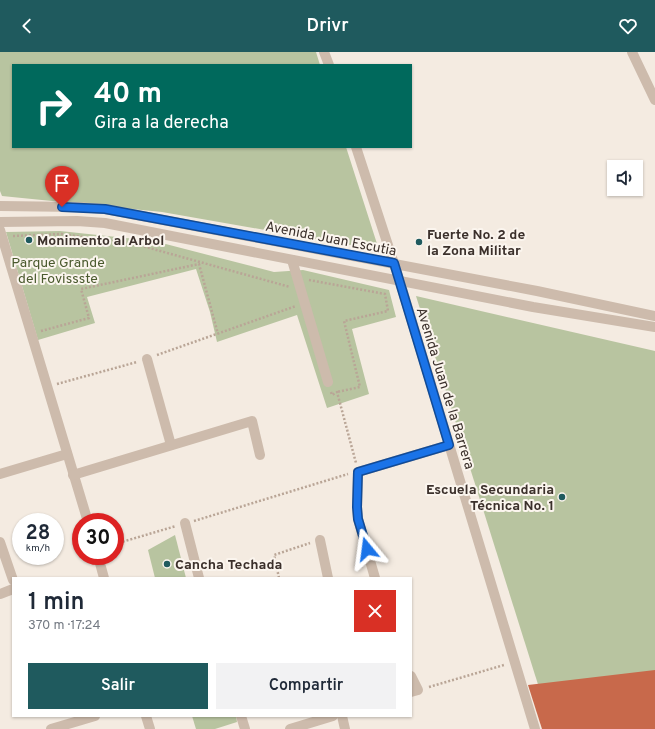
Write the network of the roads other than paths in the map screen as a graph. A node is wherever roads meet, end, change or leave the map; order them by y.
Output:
1 (324, 52) edge
2 (632, 52) edge
3 (329, 64) edge
4 (655, 100) edge
5 (356, 148) edge
6 (0, 206) edge
7 (0, 222) edge
8 (0, 230) edge
9 (292, 260) junction
10 (394, 263) junction
11 (400, 282) junction
12 (537, 291) junction
13 (533, 307) junction
14 (655, 316) edge
15 (655, 327) edge
16 (147, 359) road end
17 (328, 382) road end
18 (171, 445) junction
19 (449, 445) junction
20 (67, 454) junction
21 (260, 456) dead end
22 (0, 474) edge
23 (73, 475) junction
24 (85, 513) edge
25 (185, 523) road end
26 (320, 540) road end
27 (0, 542) edge
28 (100, 565) edge
29 (12, 577) edge
30 (104, 577) edge
31 (199, 577) edge
32 (328, 577) edge
33 (375, 577) edge
34 (12, 589) edge
35 (0, 594) edge
36 (412, 680) edge
37 (415, 691) edge
38 (92, 717) edge
39 (146, 717) edge
40 (241, 717) edge
41 (330, 717) edge
42 (342, 717) edge
43 (51, 729) edge
44 (150, 729) edge
45 (245, 729) edge
46 (290, 729) edge
47 (345, 729) edge
48 (535, 729) edge

1 - 3 street
2 - 4 street
5 - 10 street, Avenida Juan de la Barrera
6 - 10 street, Avenida Juan Escutia
7 - 9 street, Avenida Juan Escutia
8 - 20 street
9 - 11 street, Avenida Juan Escutia
9 - 17 street
10 - 11 street, Avenida Juan de la Barrera
10 - 12 street, Avenida Juan Escutia
11 - 13 street, Avenida Juan Escutia
11 - 19 street, Avenida Juan de la Barrera
12 - 13 street
12 - 14 street, Avenida Juan Escutia
13 - 15 street, Avenida Juan Escutia
16 - 18 street
18 - 21 street
18 - 23 street
19 - 33 street
19 - 48 street, Avenida Juan de la Barrera
20 - 22 street
20 - 23 street
23 - 24 street
25 - 31 street
26 - 32 street
27 - 29 street
28 - 30 street
34 - 35 street
36 - 37 street
38 - 43 street
39 - 44 street
40 - 45 street
41 - 46 street
42 - 47 street

